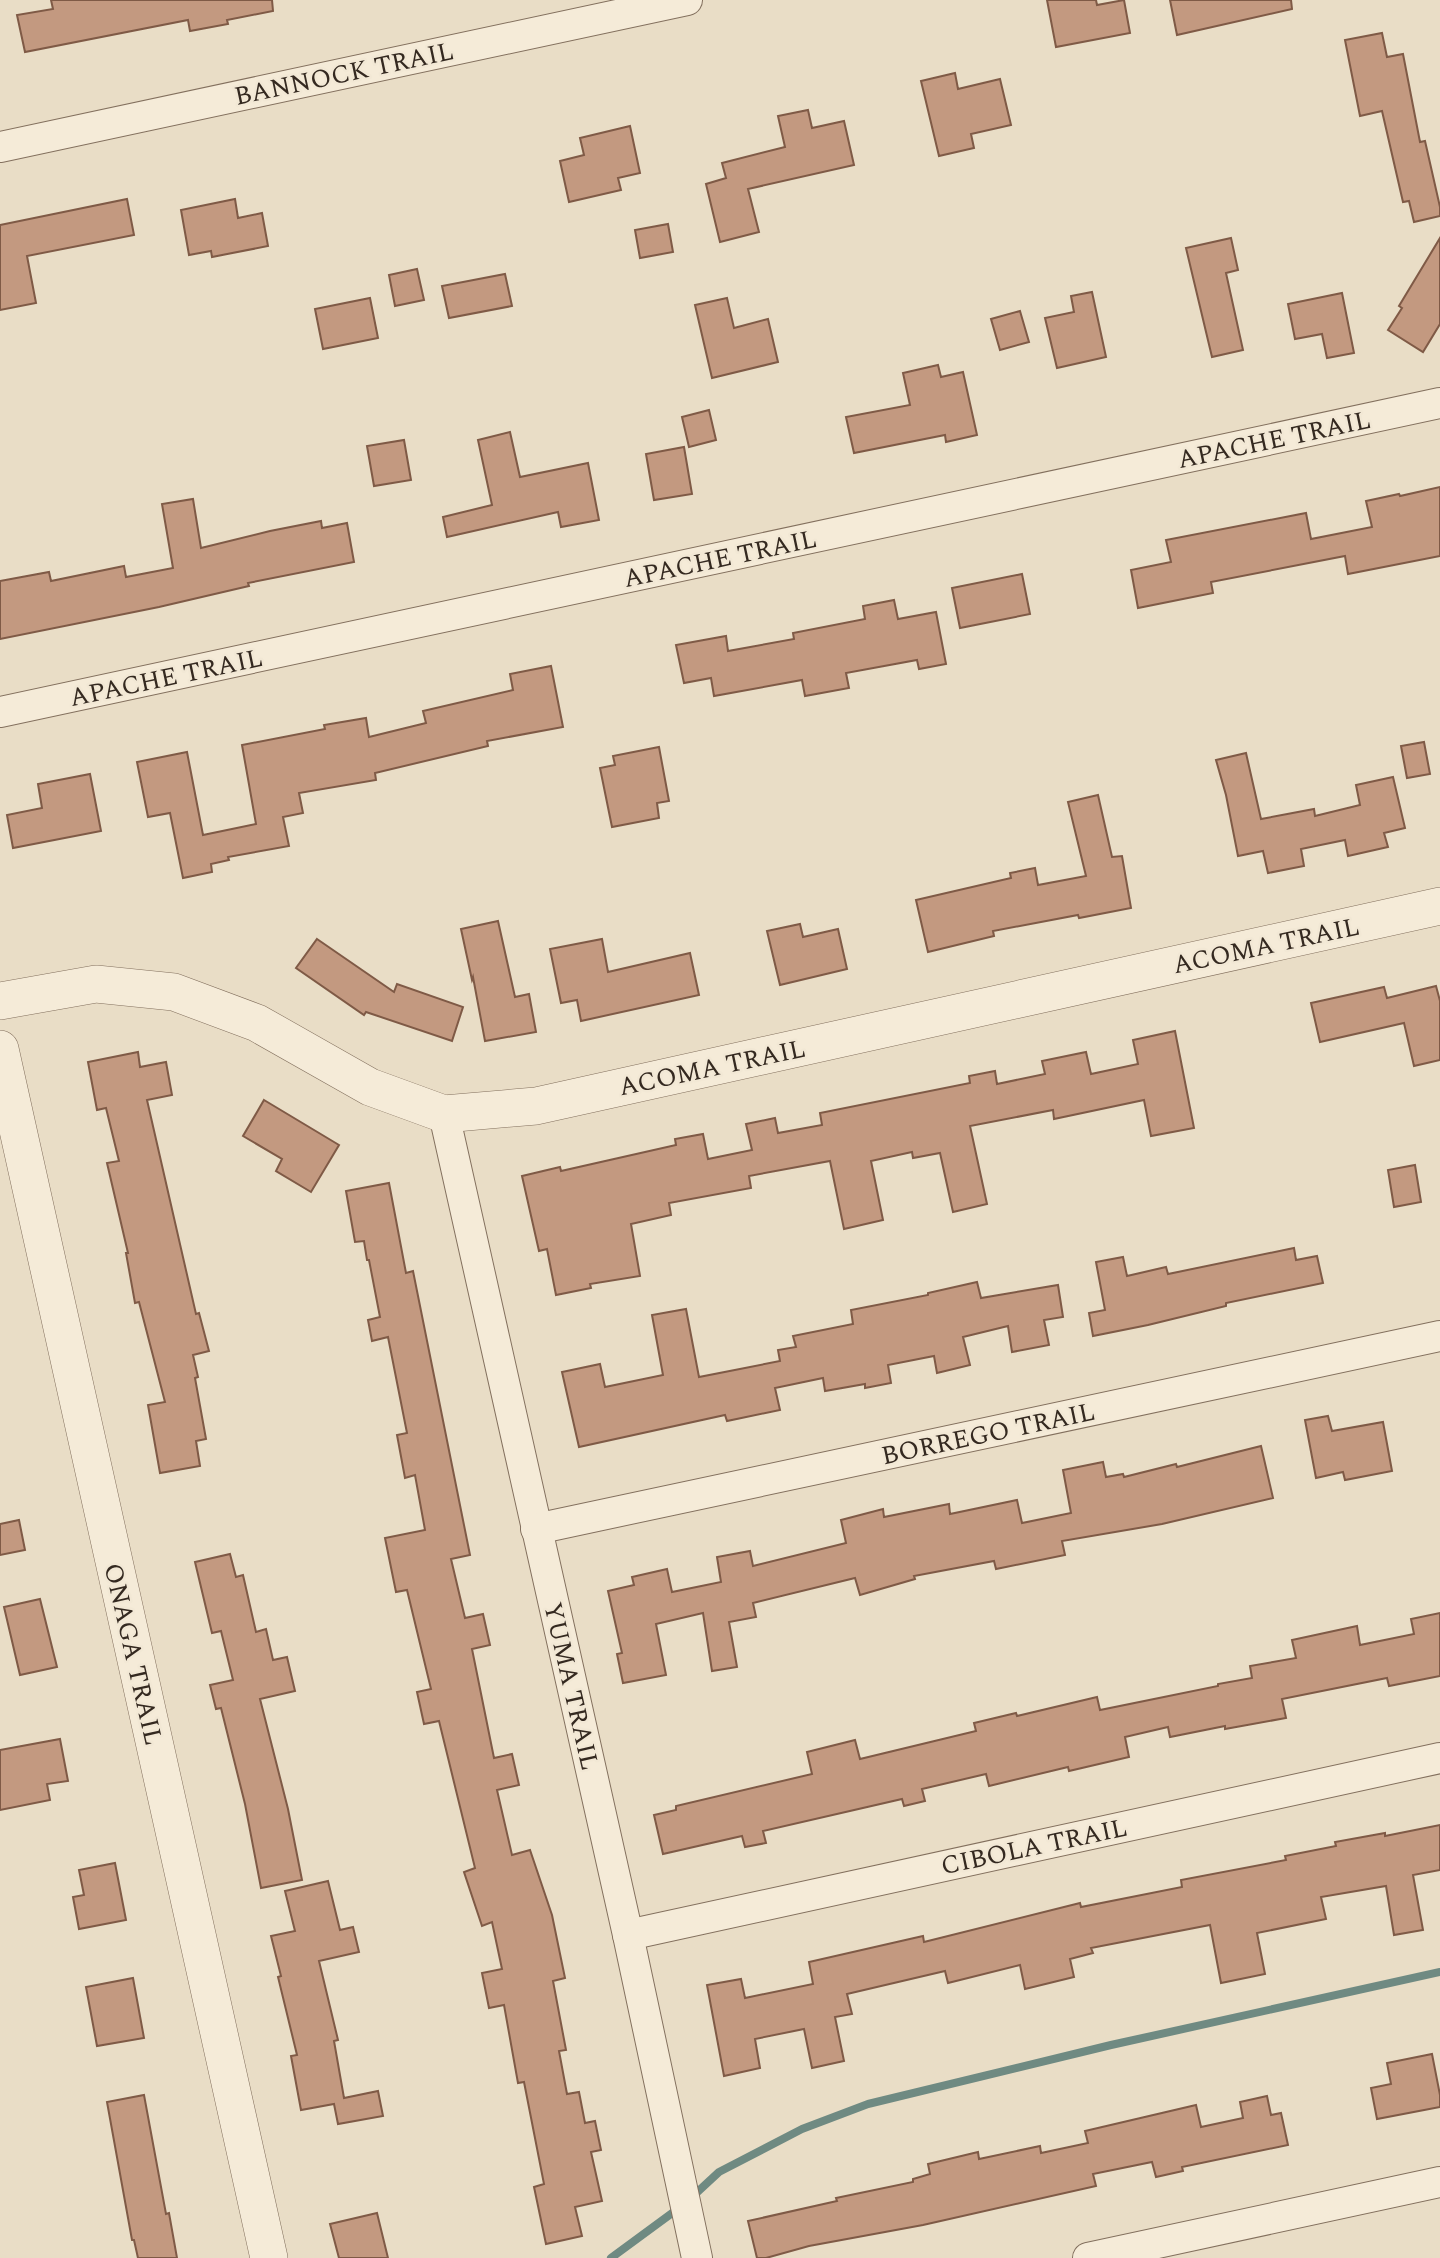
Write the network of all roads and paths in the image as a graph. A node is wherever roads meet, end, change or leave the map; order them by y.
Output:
1 (687, 0) edge
2 (0, 147) edge
3 (1440, 404) edge
4 (0, 712) edge
5 (1440, 906) edge
6 (0, 1000) edge
7 (0, 1049) edge
8 (444, 1114) junction
9 (1440, 1336) edge
10 (536, 1529) junction
11 (1440, 1758) edge
12 (628, 1935) junction
13 (1440, 2182) edge
14 (269, 2258) edge
15 (697, 2258) edge
16 (1088, 2258) edge

1 - 2 street, BANNOCK TRAIL
3 - 4 street, APACHE TRAIL
5 - 8 street, ACOMA TRAIL
6 - 8 street, ACOMA TRAIL
7 - 14 street, ONAGA TRAIL
8 - 10 street, YUMA TRAIL
9 - 10 street, BORREGO TRAIL
10 - 12 street, YUMA TRAIL
11 - 12 street, CIBOLA TRAIL
12 - 15 street, YUMA TRAIL
13 - 16 street

